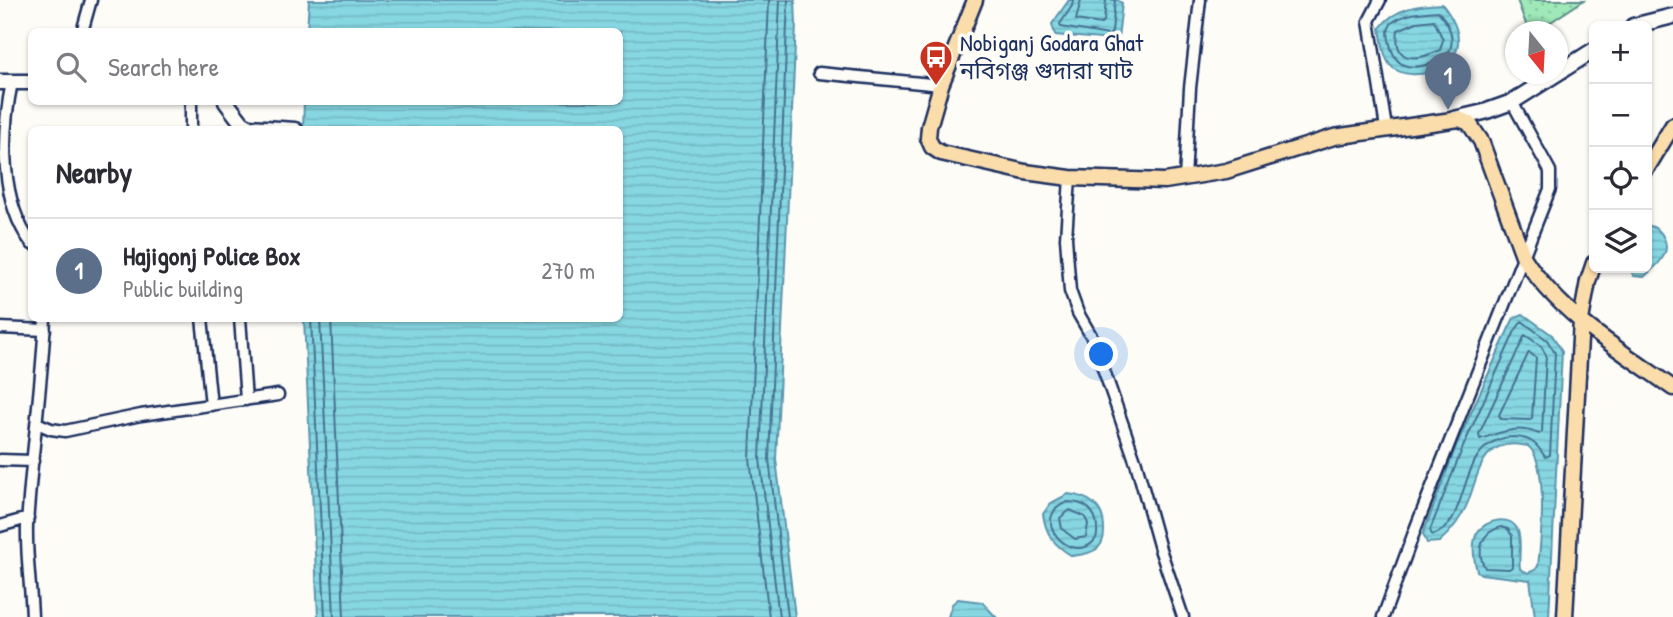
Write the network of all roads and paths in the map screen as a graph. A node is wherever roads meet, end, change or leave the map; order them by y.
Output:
1 (91, 0) edge
2 (975, 0) edge
3 (1200, 0) edge
4 (1380, 0) edge
5 (1673, 16) edge
6 (1652, 21) edge
7 (83, 28) edge
8 (1589, 53) edge
9 (819, 73) dead end
10 (6, 82) edge
11 (28, 82) edge
12 (942, 85) junction
13 (1513, 102) junction
14 (191, 105) edge
15 (228, 105) edge
16 (1454, 119) junction
17 (1673, 125) edge
18 (191, 126) edge
19 (247, 126) edge
20 (1386, 128) junction
21 (1652, 160) edge
22 (1070, 178) junction
23 (1185, 179) junction
24 (28, 240) edge
25 (1524, 257) junction
26 (1591, 273) edge
27 (1581, 320) junction
28 (45, 322) edge
29 (202, 322) edge
30 (240, 322) edge
31 (0, 328) edge
32 (45, 330) junction
33 (1673, 388) edge
34 (278, 395) dead end
35 (246, 400) junction
36 (211, 405) junction
37 (37, 423) junction
38 (0, 460) edge
39 (33, 461) junction
40 (28, 518) junction
41 (0, 526) edge
42 (32, 617) edge
43 (1183, 617) edge
44 (1383, 617) edge
45 (1565, 617) edge

1 - 7 street
2 - 12 main road
3 - 23 street
4 - 20 street
5 - 6 street
8 - 13 street
9 - 12 street
10 - 11 street
10 - 24 street
12 - 22 main road
13 - 16 street
13 - 25 street
14 - 18 street
15 - 19 street
16 - 20 main road
16 - 25 main road
17 - 21 main road
20 - 23 main road
22 - 23 main road
22 - 43 street
25 - 27 main road
25 - 44 street
26 - 27 main road
27 - 33 main road
27 - 45 main road
28 - 32 street
29 - 36 street
30 - 35 street
31 - 32 street
32 - 37 street
34 - 35 street
35 - 36 street
36 - 37 street
37 - 39 street
38 - 39 street
39 - 40 street
40 - 41 street
40 - 42 street

